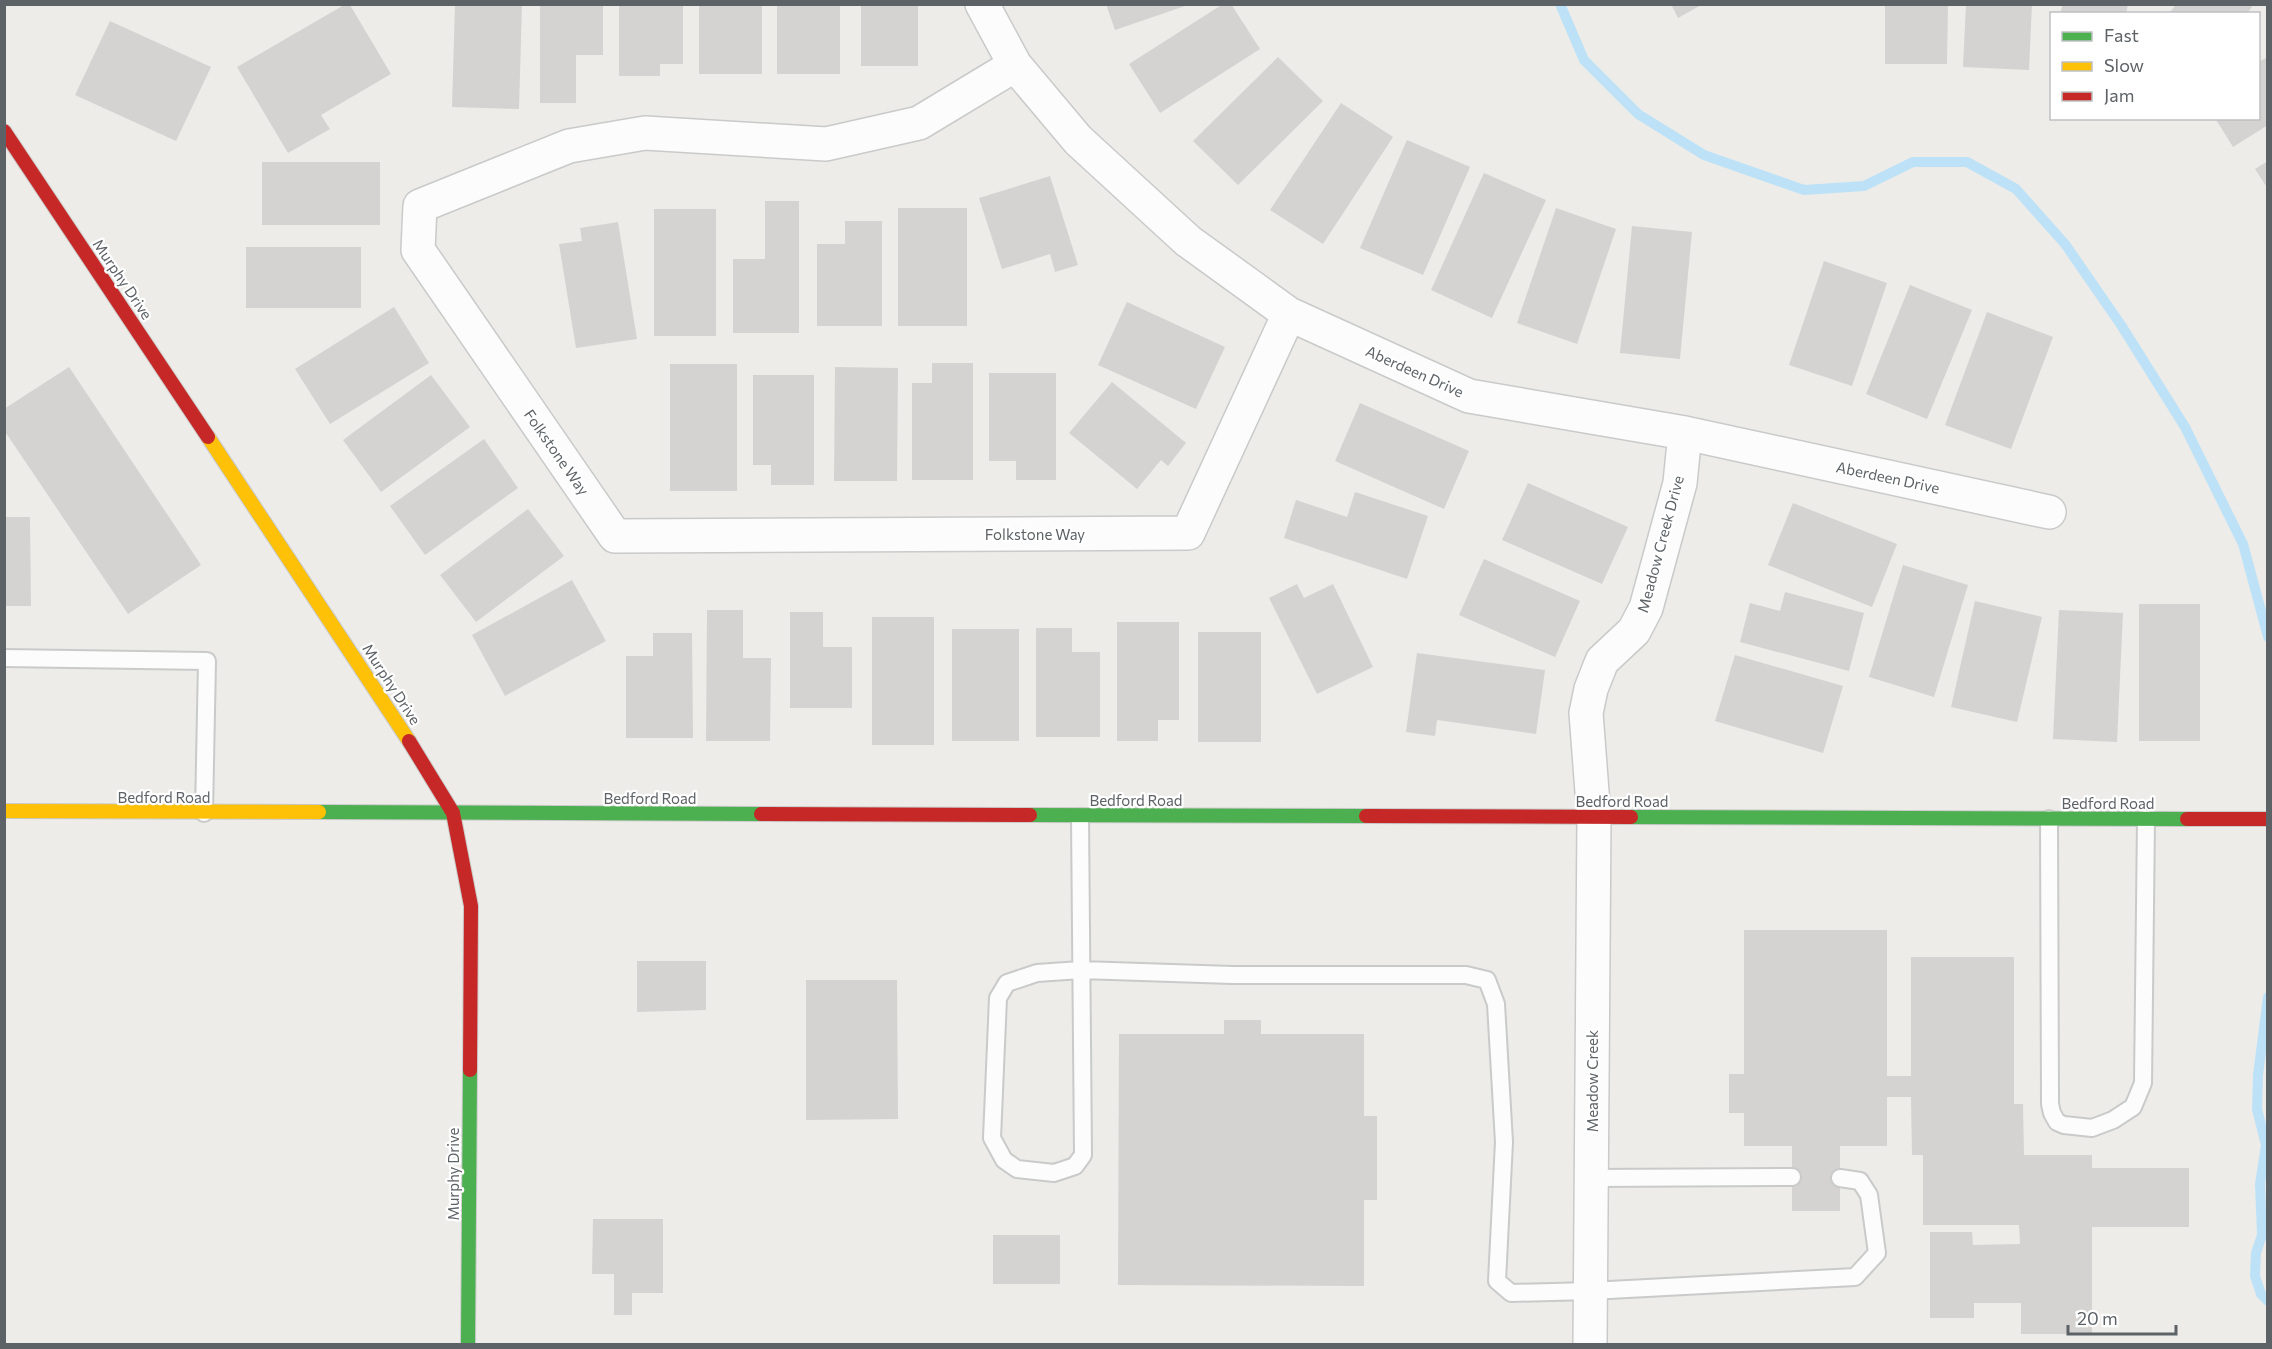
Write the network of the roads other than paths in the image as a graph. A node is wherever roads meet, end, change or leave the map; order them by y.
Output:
1 (982, 4) edge
2 (1015, 65) junction
3 (4, 131) edge
4 (1289, 314) junction
5 (1685, 433) junction
6 (2049, 512) dead end
7 (4, 658) edge
8 (4, 811) edge
9 (204, 813) junction
10 (453, 813) junction
11 (1080, 817) junction
12 (1594, 818) junction
13 (2049, 819) junction
14 (2146, 819) junction
15 (2268, 819) edge
16 (1081, 970) junction
17 (1792, 1177) dead end
18 (1591, 1178) junction
19 (1840, 1178) dead end
20 (1590, 1292) junction
21 (468, 1344) edge
22 (1590, 1344) edge

1 - 2 street, Aberdeen Drive
2 - 4 street, Aberdeen Drive
2 - 4 street, Folkstone Way
3 - 10 main road, Murphy Drive
4 - 5 street, Aberdeen Drive
5 - 6 street, Aberdeen Drive
5 - 12 street, Meadow Creek Drive
7 - 9 lane
8 - 9 main road, Bedford Road
9 - 10 main road, Bedford Road
10 - 11 main road, Bedford Road
10 - 21 main road, Murphy Drive
11 - 12 main road, Bedford Road
11 - 16 lane
12 - 13 main road, Bedford Road
12 - 18 street, Meadow Creek
13 - 14 main road, Bedford Road
13 - 14 lane
14 - 15 main road, Bedford Road
16 - 16 lane
16 - 20 lane
17 - 18 lane
18 - 20 street, Meadow Creek
19 - 20 lane
20 - 22 street, Meadow Creek

